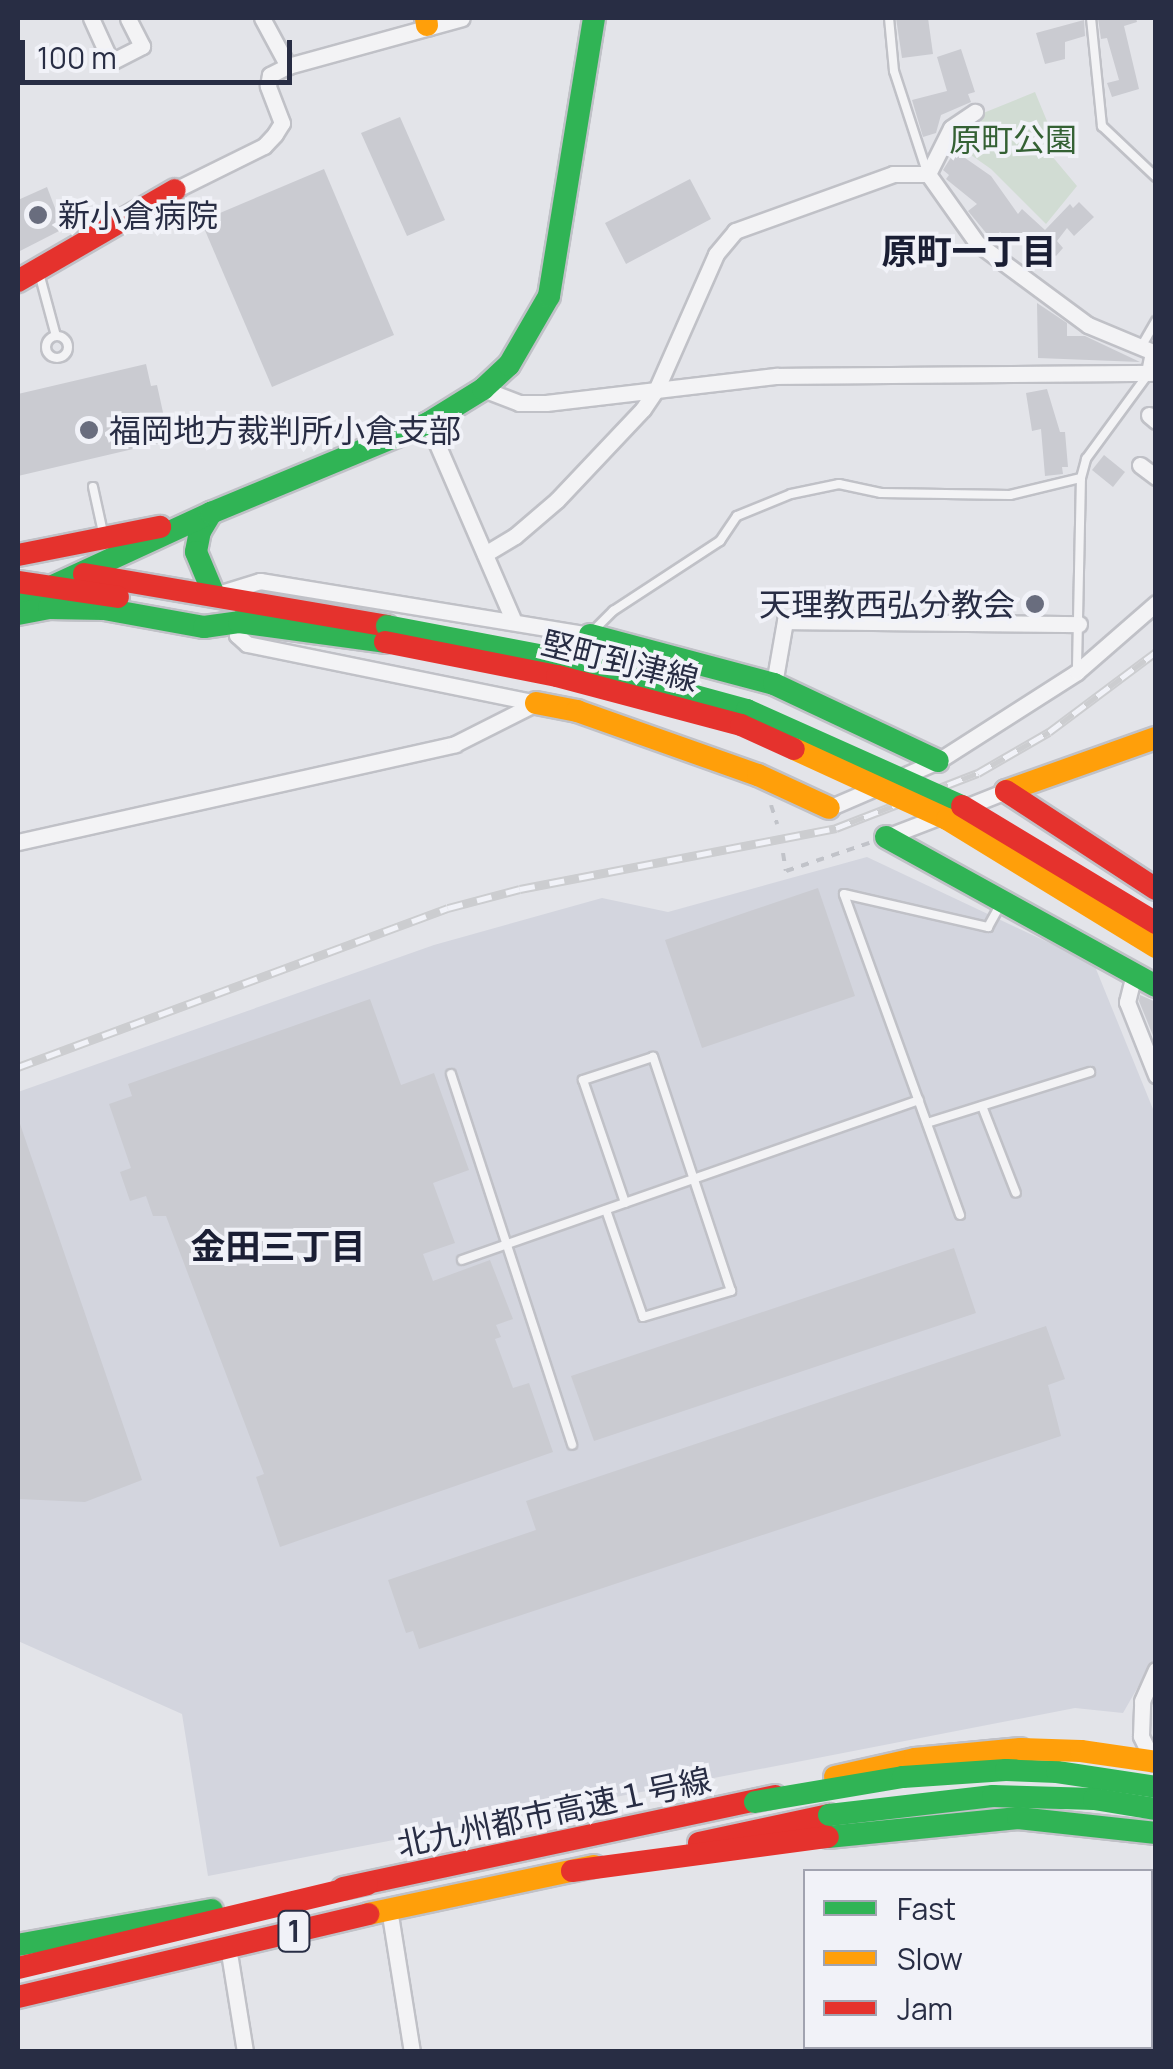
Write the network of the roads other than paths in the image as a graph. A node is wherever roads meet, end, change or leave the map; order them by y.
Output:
1 (91, 18) edge
2 (128, 18) edge
3 (262, 18) edge
4 (462, 18) edge
5 (594, 18) edge
6 (889, 18) edge
7 (1091, 18) edge
8 (426, 22) edge
9 (288, 66) junction
10 (975, 112) dead end
11 (928, 174) junction
12 (1156, 177) edge
13 (175, 190) joint
14 (28, 275) edge
15 (1156, 321) edge
16 (56, 336) dead end
17 (1141, 348) junction
18 (1152, 373) edge
19 (657, 388) junction
20 (483, 389) junction
21 (428, 424) junction
22 (1140, 465) dead end
23 (1082, 478) junction
24 (1156, 478) edge
25 (93, 487) dead end
26 (211, 513) junction
27 (485, 554) junction
28 (18, 555) edge
29 (92, 557) junction
30 (54, 578) junction
31 (20, 584) edge
32 (102, 594) junction
33 (214, 595) junction
34 (1156, 602) edge
35 (18, 614) edge
36 (513, 620) junction
37 (239, 622) junction
38 (1079, 624) junction
39 (386, 634) junction
40 (590, 635) junction
41 (1077, 672) junction
42 (774, 684) junction
43 (536, 703) junction
44 (1156, 738) edge
45 (938, 761) junction
46 (1006, 792) junction
47 (829, 808) joint
48 (886, 837) joint
49 (18, 842) edge
50 (1156, 889) edge
51 (1004, 899) junction
52 (1156, 924) edge
53 (1156, 947) edge
54 (1134, 974) junction
55 (1156, 986) edge
56 (1090, 1072) dead end
57 (450, 1074) dead end
58 (1156, 1075) edge
59 (919, 1100) junction
60 (982, 1106) junction
61 (927, 1123) junction
62 (694, 1179) junction
63 (1016, 1193) dead end
64 (625, 1203) junction
65 (606, 1210) junction
66 (960, 1215) dead end
67 (506, 1245) junction
68 (462, 1260) dead end
69 (572, 1445) dead end
70 (1156, 1670) edge
71 (1156, 1774) edge
72 (1149, 1813) edge
73 (1156, 1832) edge
74 (572, 1871) junction
75 (367, 1884) junction
76 (352, 1916) junction
77 (391, 1921) junction
78 (18, 1945) edge
79 (18, 1955) edge
80 (230, 1959) junction
81 (18, 1968) edge
82 (18, 1976) edge
83 (18, 1997) edge
84 (18, 2011) edge
85 (245, 2052) edge
86 (412, 2052) edge

1 - 2 street
3 - 9 street
4 - 8 street
5 - 20 main road
6 - 11 lane
7 - 12 lane
8 - 9 street
9 - 13 street
10 - 11 street
11 - 17 street
11 - 19 street
13 - 14 main road
14 - 16 lane
15 - 17 lane
17 - 18 street
18 - 19 street
18 - 23 lane
19 - 20 street
19 - 27 street
20 - 21 main road
21 - 26 main road
21 - 27 street
22 - 24 street
23 - 38 lane
23 - 40 lane
25 - 29 lane
26 - 29 main road
26 - 29 main road
26 - 33 main road
27 - 36 street
28 - 29 main road
29 - 30 main road
29 - 31 main road, 堅町到津線
29 - 32 main road
29 - 33 main road, 堅町到津線
30 - 31 main road
30 - 32 main road
32 - 37 main road
33 - 36 street
33 - 39 main road, 堅町到津線
34 - 41 street
35 - 37 main road, 堅町到津線
36 - 40 street
37 - 39 main road, 堅町到津線
37 - 43 street
38 - 41 lane
38 - 42 street
39 - 52 main road, 堅町到津線, bridge
39 - 53 main road, 堅町到津線, bridge
40 - 42 main road
41 - 45 street
42 - 45 main road
43 - 47 main road
43 - 49 street
44 - 46 main road
45 - 47 street
46 - 48 street
46 - 50 main road
48 - 51 main road
51 - 54 main road
51 - 59 lane
54 - 55 main road
54 - 58 street
56 - 60 lane
57 - 67 lane
59 - 61 lane
59 - 62 lane
60 - 61 lane
60 - 63 lane
61 - 66 lane
62 - 64 lane
62 - 64 lane
62 - 65 lane
64 - 65 lane
65 - 67 lane
67 - 68 lane
67 - 69 lane
70 - 71 street
71 - 72 main road
71 - 75 main road, 北九州都市高速１号線 / 1, bridge
71 - 79 main road
72 - 74 main road, 1, bridge
72 - 77 main road
73 - 74 main road, bridge
74 - 76 main road, 北九州都市高速１号線 / 1
75 - 78 main road, 北九州都市高速１号線 / 1, bridge
75 - 81 main road, 北九州都市高速１号線 / 1, bridge
76 - 82 main road, 北九州都市高速１号線 / 1
76 - 83 main road, 北九州都市高速１号線 / 1
77 - 80 main road
77 - 86 street
80 - 84 main road
80 - 85 street

